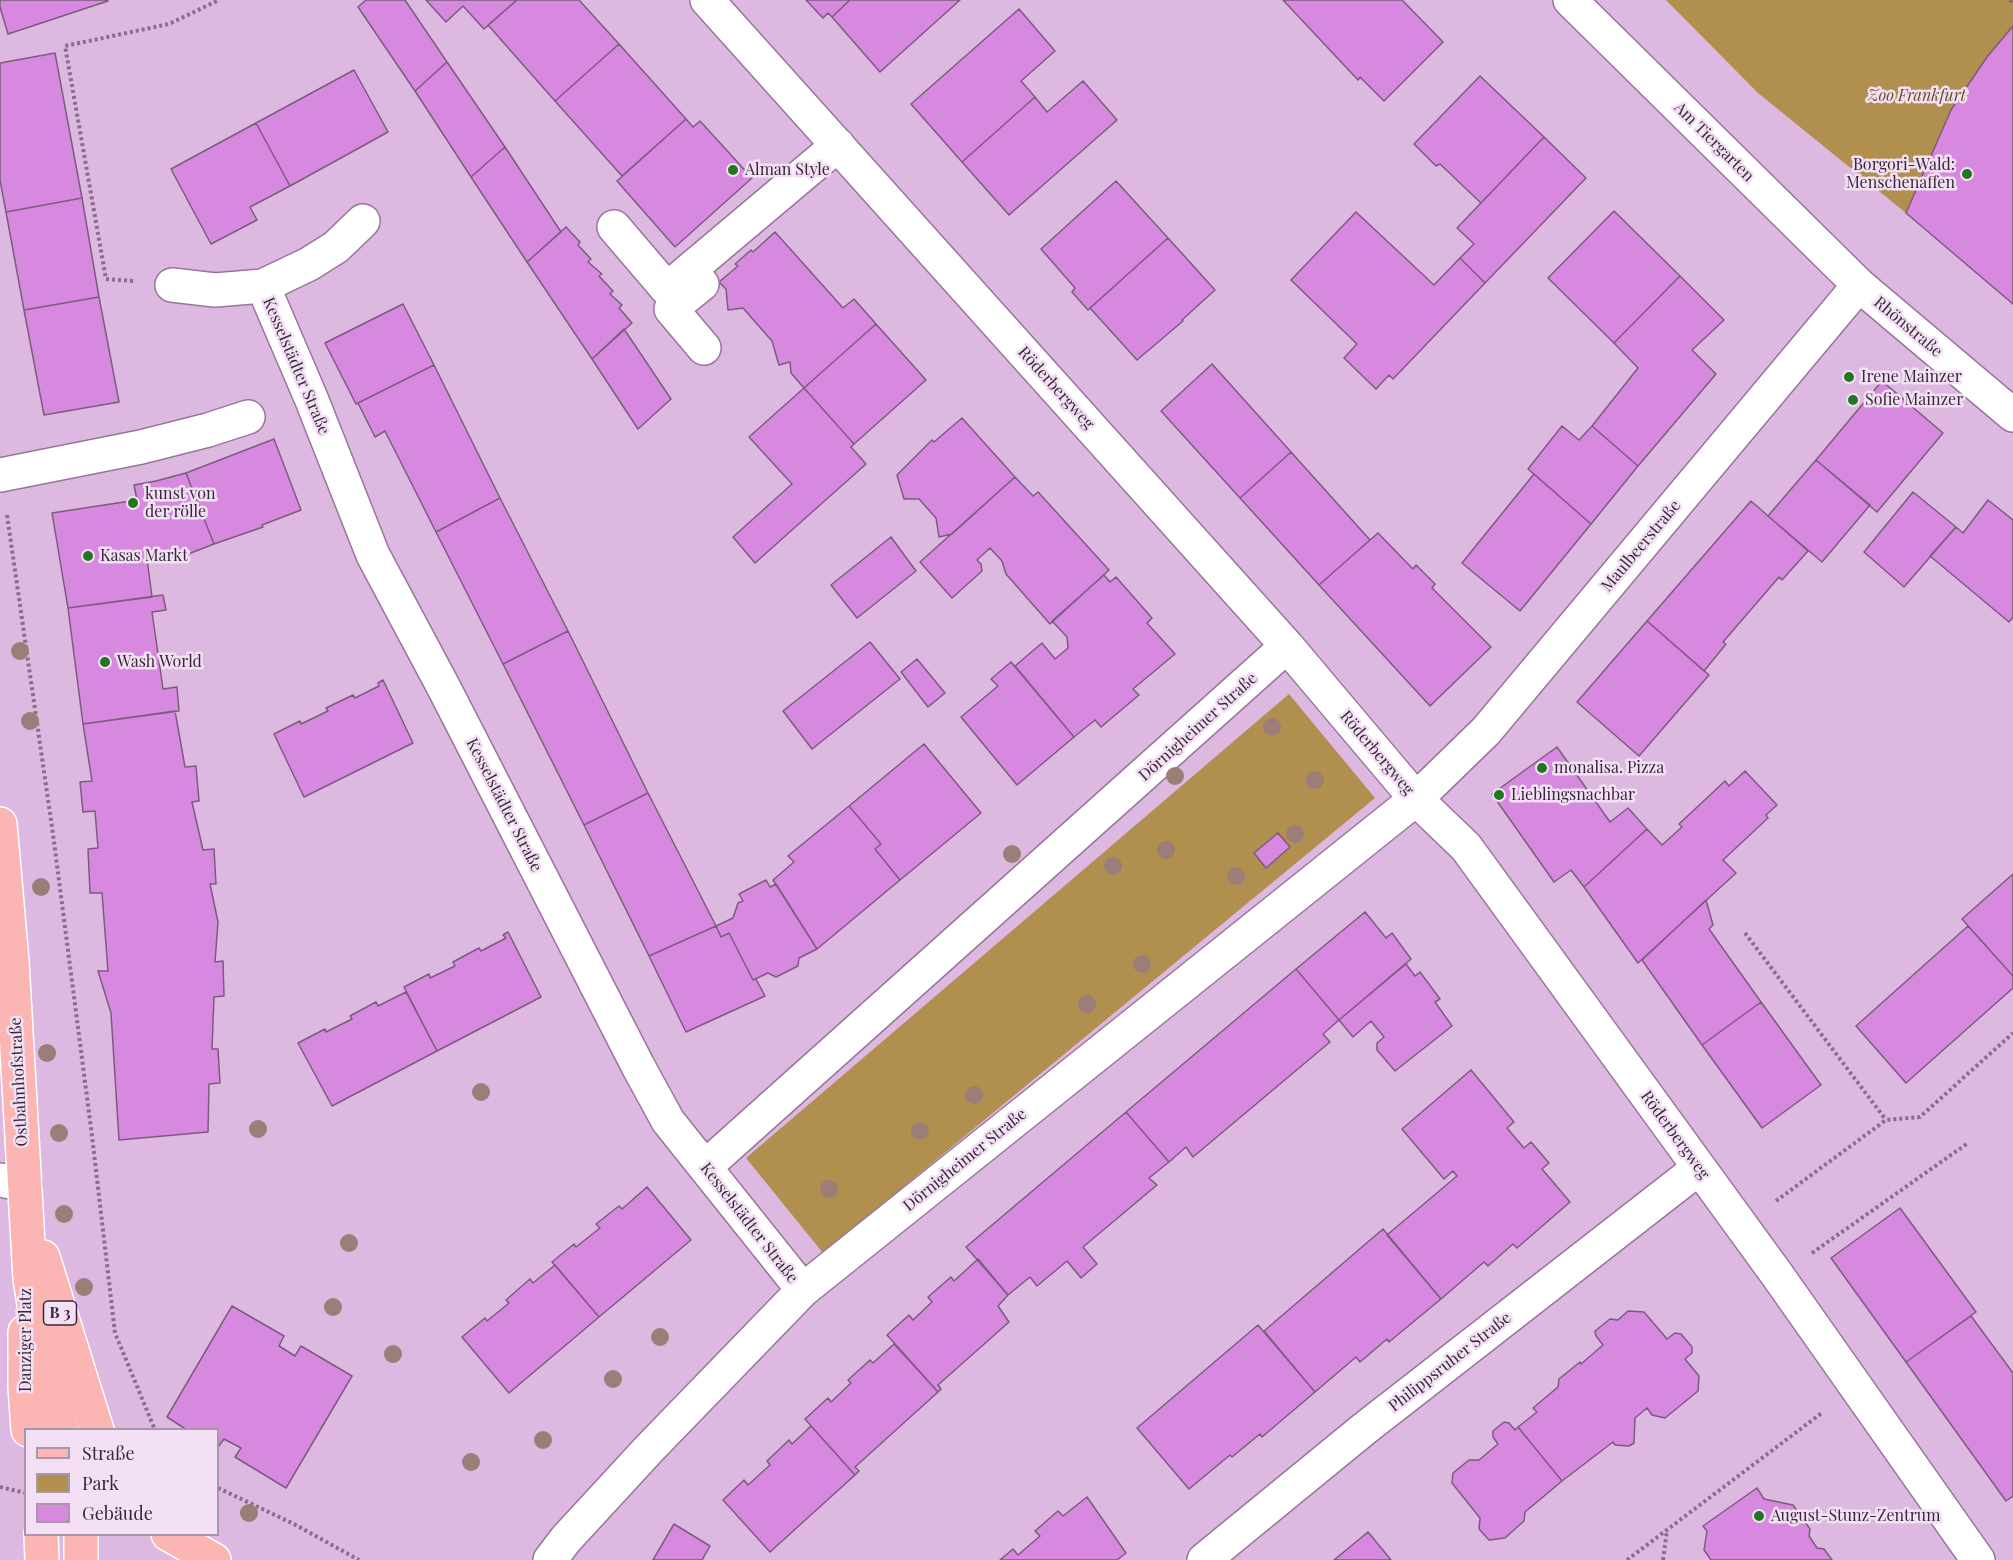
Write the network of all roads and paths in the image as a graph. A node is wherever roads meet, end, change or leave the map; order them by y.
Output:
1 (219, 0) edge
2 (1570, 0) edge
3 (2010, 0) edge
4 (713, 2) edge
5 (2013, 5) edge
6 (844, 153) junction
7 (363, 221) dead end
8 (614, 227) dead end
9 (172, 285) joint
10 (1859, 285) junction
11 (263, 286) junction
12 (704, 348) dead end
13 (2013, 415) edge
14 (248, 417) dead end
15 (1, 475) edge
16 (1287, 646) junction
17 (1416, 800) junction
18 (0, 824) edge
19 (1745, 933) dead end
20 (2013, 1033) edge
21 (1886, 1120) junction
22 (1968, 1143) dead end
23 (705, 1167) junction
24 (1699, 1168) junction
25 (17, 1187) edge
26 (1741, 1226) junction
27 (28, 1251) junction
28 (1807, 1256) dead end
29 (803, 1290) junction
30 (1857, 1387) junction
31 (28, 1428) edge
32 (62, 1428) edge
33 (96, 1428) edge
34 (154, 1428) edge
35 (0, 1487) edge
36 (219, 1488) edge
37 (24, 1493) edge
38 (1667, 1529) junction
39 (41, 1536) edge
40 (81, 1536) edge
41 (172, 1536) edge
42 (42, 1560) edge
43 (81, 1560) edge
44 (214, 1560) edge
45 (359, 1560) edge
46 (550, 1560) edge
47 (1204, 1560) edge
48 (1627, 1560) edge
49 (1663, 1560) edge
50 (1978, 1560) edge

1 - 9 path
2 - 10 street, Am Tiergarten
3 - 5 path
4 - 6 street, Röderbergweg
6 - 8 street
6 - 12 street
6 - 16 street, Röderbergweg
7 - 11 street
9 - 11 street
10 - 13 street, Rhönstraße
10 - 17 street, Maulbeerstraße
11 - 23 street, Kesselstädter Straße
14 - 15 street
15 - 34 path
16 - 17 street, Röderbergweg
16 - 23 street, Dörnigheimer Straße
17 - 24 street, Röderbergweg
17 - 29 street, Dörnigheimer Straße
18 - 25 main road, Ostbahnhofstraße / B 3
19 - 21 path
20 - 21 path
21 - 26 path
22 - 28 path
23 - 29 street, Kesselstädter Straße
24 - 26 street, Röderbergweg
24 - 47 street, Philippsruher Straße
25 - 27 main road, Danziger Platz
25 - 33 main road, Danziger Platz / B 3
26 - 30 street, Röderbergweg
27 - 31 main road, Danziger Platz / B 3
27 - 32 main road, Danziger Platz
29 - 46 street, Dörnigheimer Straße
30 - 38 path
30 - 50 street, Röderbergweg
35 - 37 path
36 - 45 path
38 - 48 path
38 - 49 path
39 - 42 main road
40 - 43 main road
41 - 44 main road

